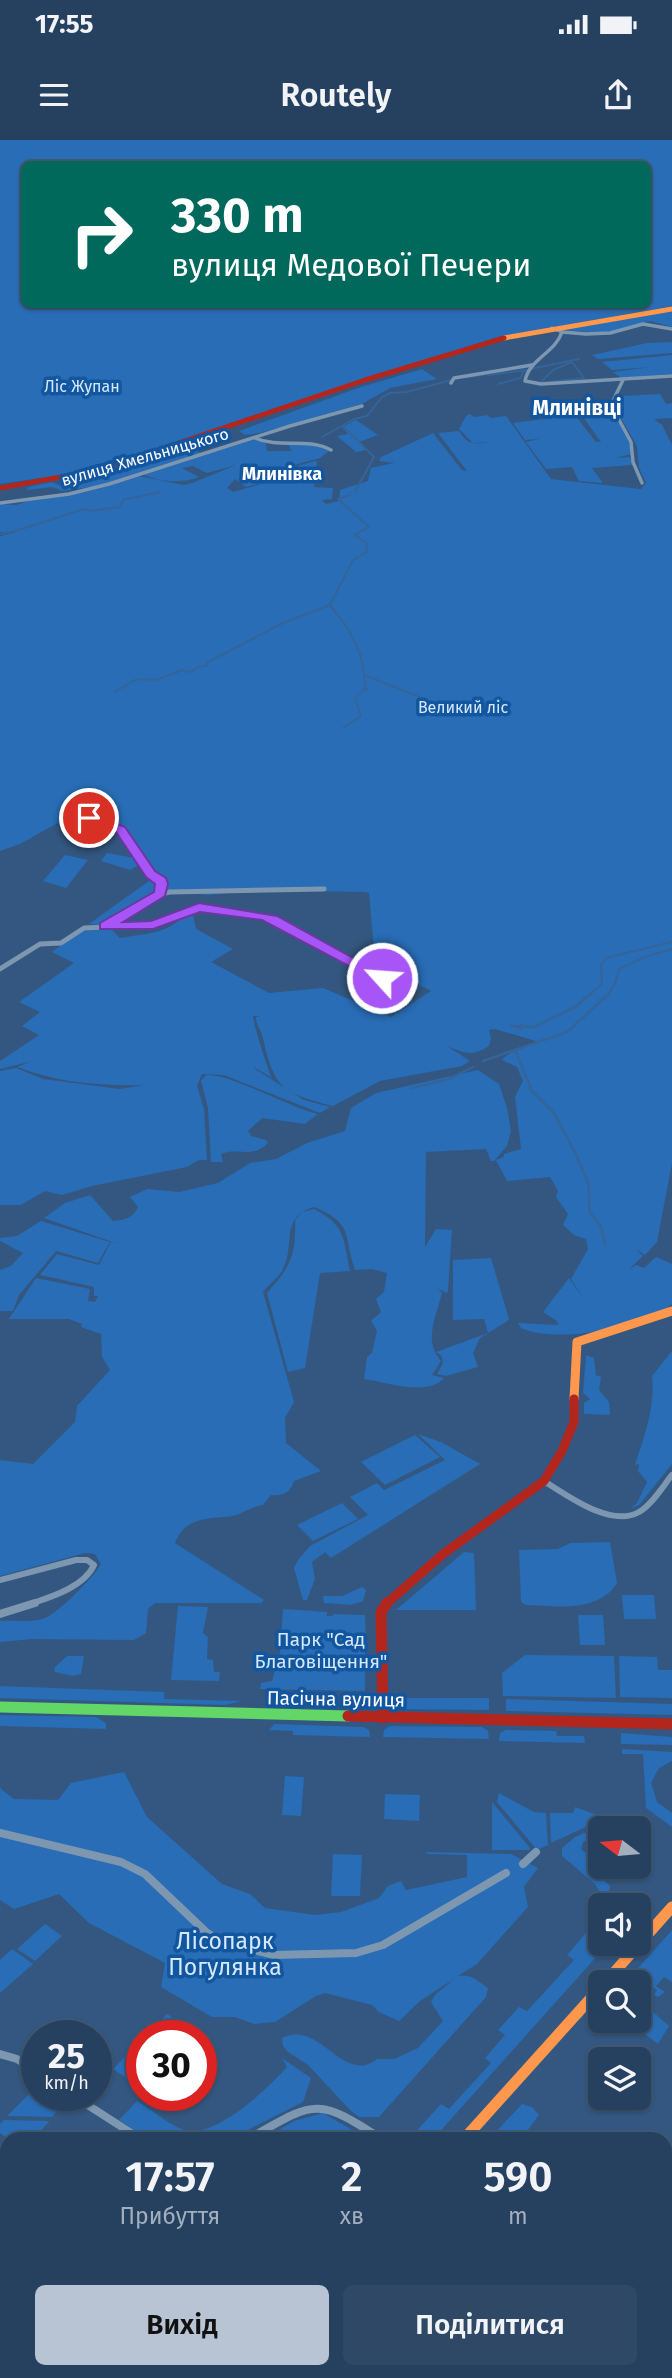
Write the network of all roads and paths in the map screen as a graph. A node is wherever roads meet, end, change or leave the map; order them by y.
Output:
1 (672, 309) edge
2 (552, 328) junction
3 (672, 329) edge
4 (562, 332) junction
5 (532, 365) junction
6 (672, 376) edge
7 (623, 380) junction
8 (452, 381) dead end
9 (362, 406) dead end
10 (255, 438) junction
11 (331, 450) dead end
12 (642, 483) dead end
13 (0, 488) edge
14 (0, 503) edge
15 (89, 818) dead end
16 (324, 889) dead end
17 (160, 894) junction
18 (105, 926) junction
19 (393, 968) dead end
20 (0, 969) edge
21 (672, 1311) edge
22 (672, 1475) edge
23 (544, 1481) junction
24 (0, 1580) edge
25 (0, 1614) edge
26 (0, 1707) edge
27 (383, 1717) junction
28 (672, 1724) edge
29 (0, 1833) edge
30 (536, 1852) dead end
31 (523, 1864) dead end
32 (506, 1873) dead end
33 (672, 1907) edge
34 (651, 1931) edge
35 (629, 1956) edge
36 (616, 1970) edge
37 (588, 2001) edge
38 (0, 2054) edge
39 (21, 2062) edge
40 (97, 2111) edge
41 (130, 2132) edge
42 (261, 2132) edge
43 (371, 2132) edge
44 (470, 2132) edge

1 - 2 main road
2 - 4 street
2 - 13 main road
3 - 4 street
4 - 5 street
5 - 7 street
5 - 8 street
6 - 7 street
7 - 12 street
9 - 10 street, вулиця Хмельницького
10 - 11 street, вулиця Хмельницького
10 - 14 street, вулиця Хмельницького
15 - 17 street
16 - 17 street
17 - 18 street
18 - 19 street
18 - 20 street
21 - 23 main road
22 - 23 street
23 - 27 main road
24 - 25 street
26 - 27 main road, Пасічна вулиця
27 - 28 main road, Пасічна вулиця
29 - 32 street
30 - 31 street
33 - 34 main road
35 - 36 main road
37 - 44 main road
38 - 39 street
40 - 41 street
42 - 43 street

